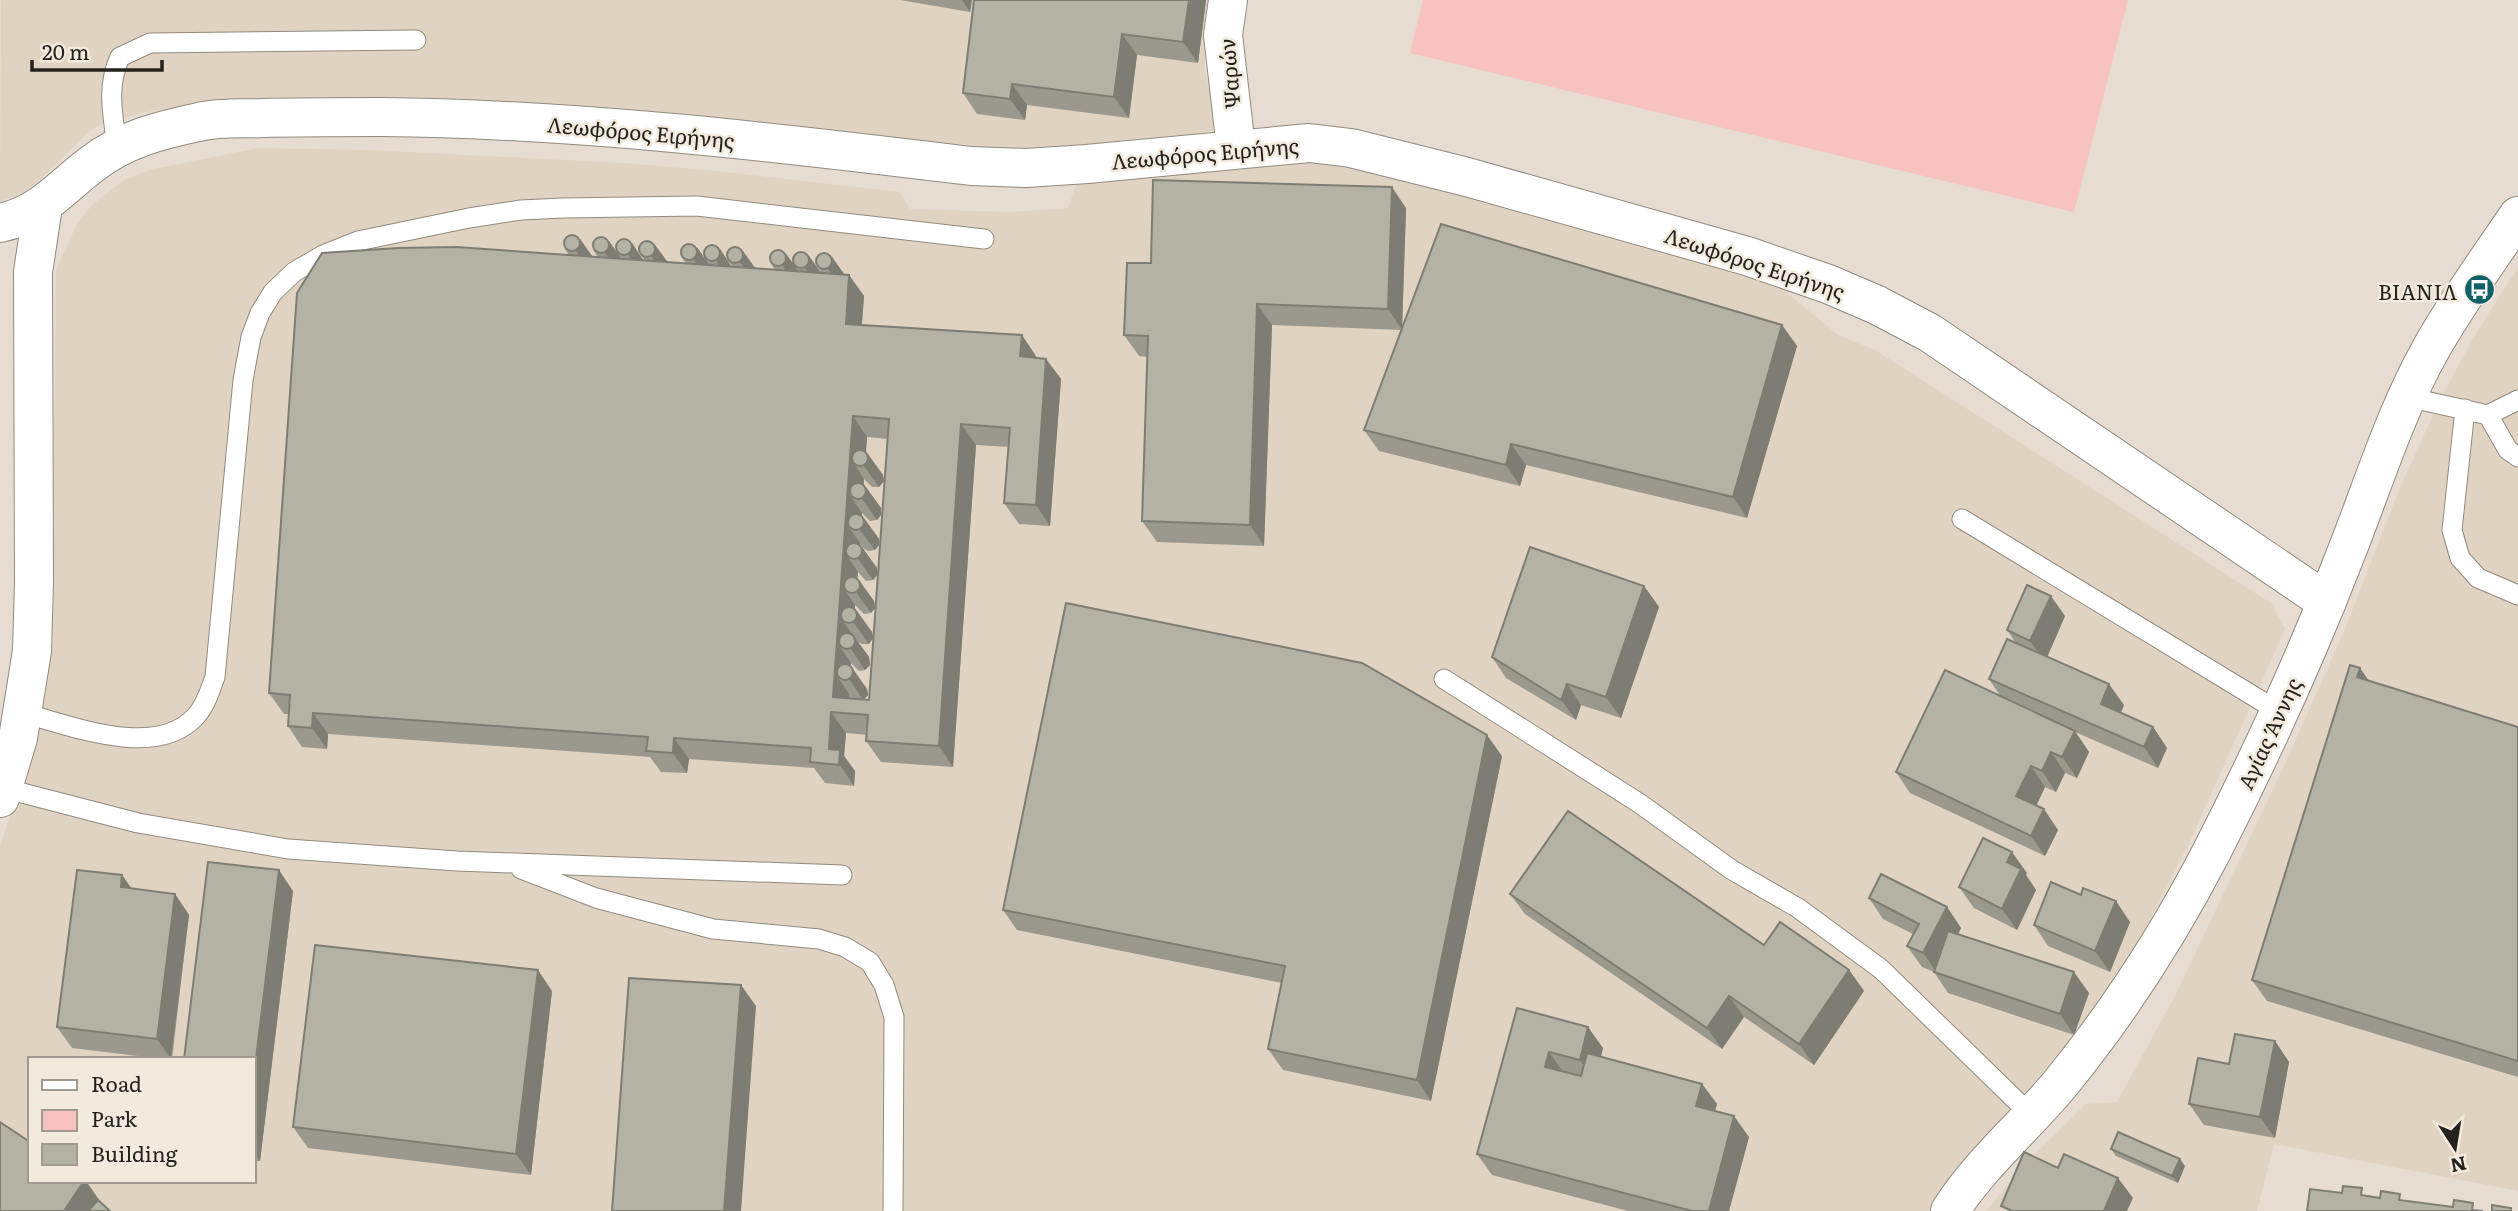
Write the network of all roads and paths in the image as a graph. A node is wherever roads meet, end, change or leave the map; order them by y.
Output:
1 (1227, 0) edge
2 (416, 40) dead end
3 (117, 147) junction
4 (1236, 148) junction
5 (43, 206) junction
6 (2518, 216) edge
7 (1, 223) edge
8 (984, 239) dead end
9 (2407, 397) junction
10 (2518, 400) edge
11 (2465, 410) junction
12 (2488, 415) junction
13 (2518, 457) edge
14 (1962, 519) dead end
15 (2518, 595) edge
16 (2327, 601) junction
17 (1444, 679) dead end
18 (2278, 711) junction
19 (23, 713) junction
20 (1, 793) edge
21 (506, 863) junction
22 (842, 875) dead end
23 (2032, 1116) junction
24 (893, 1211) edge
25 (1950, 1211) edge

1 - 4 street, Ψαρών
2 - 3 lane
3 - 4 street, Λεωφόρος Ειρήνης
3 - 5 street, Λεωφόρος Ειρήνης
4 - 16 street, Λεωφόρος Ειρήνης
5 - 7 street, Λεωφόρος Ειρήνης
5 - 19 street
6 - 9 street, Αγίας Άννης
8 - 19 lane
9 - 11 lane
9 - 16 street, Αγίας Άννης
10 - 12 lane
11 - 12 lane
11 - 15 lane
12 - 13 lane
14 - 18 lane
16 - 18 street, Αγίας Άννης
17 - 23 lane
18 - 23 street, Αγίας Άννης
19 - 20 street
20 - 21 lane
21 - 22 lane
21 - 24 lane
23 - 25 street, Αγίας Άννης

